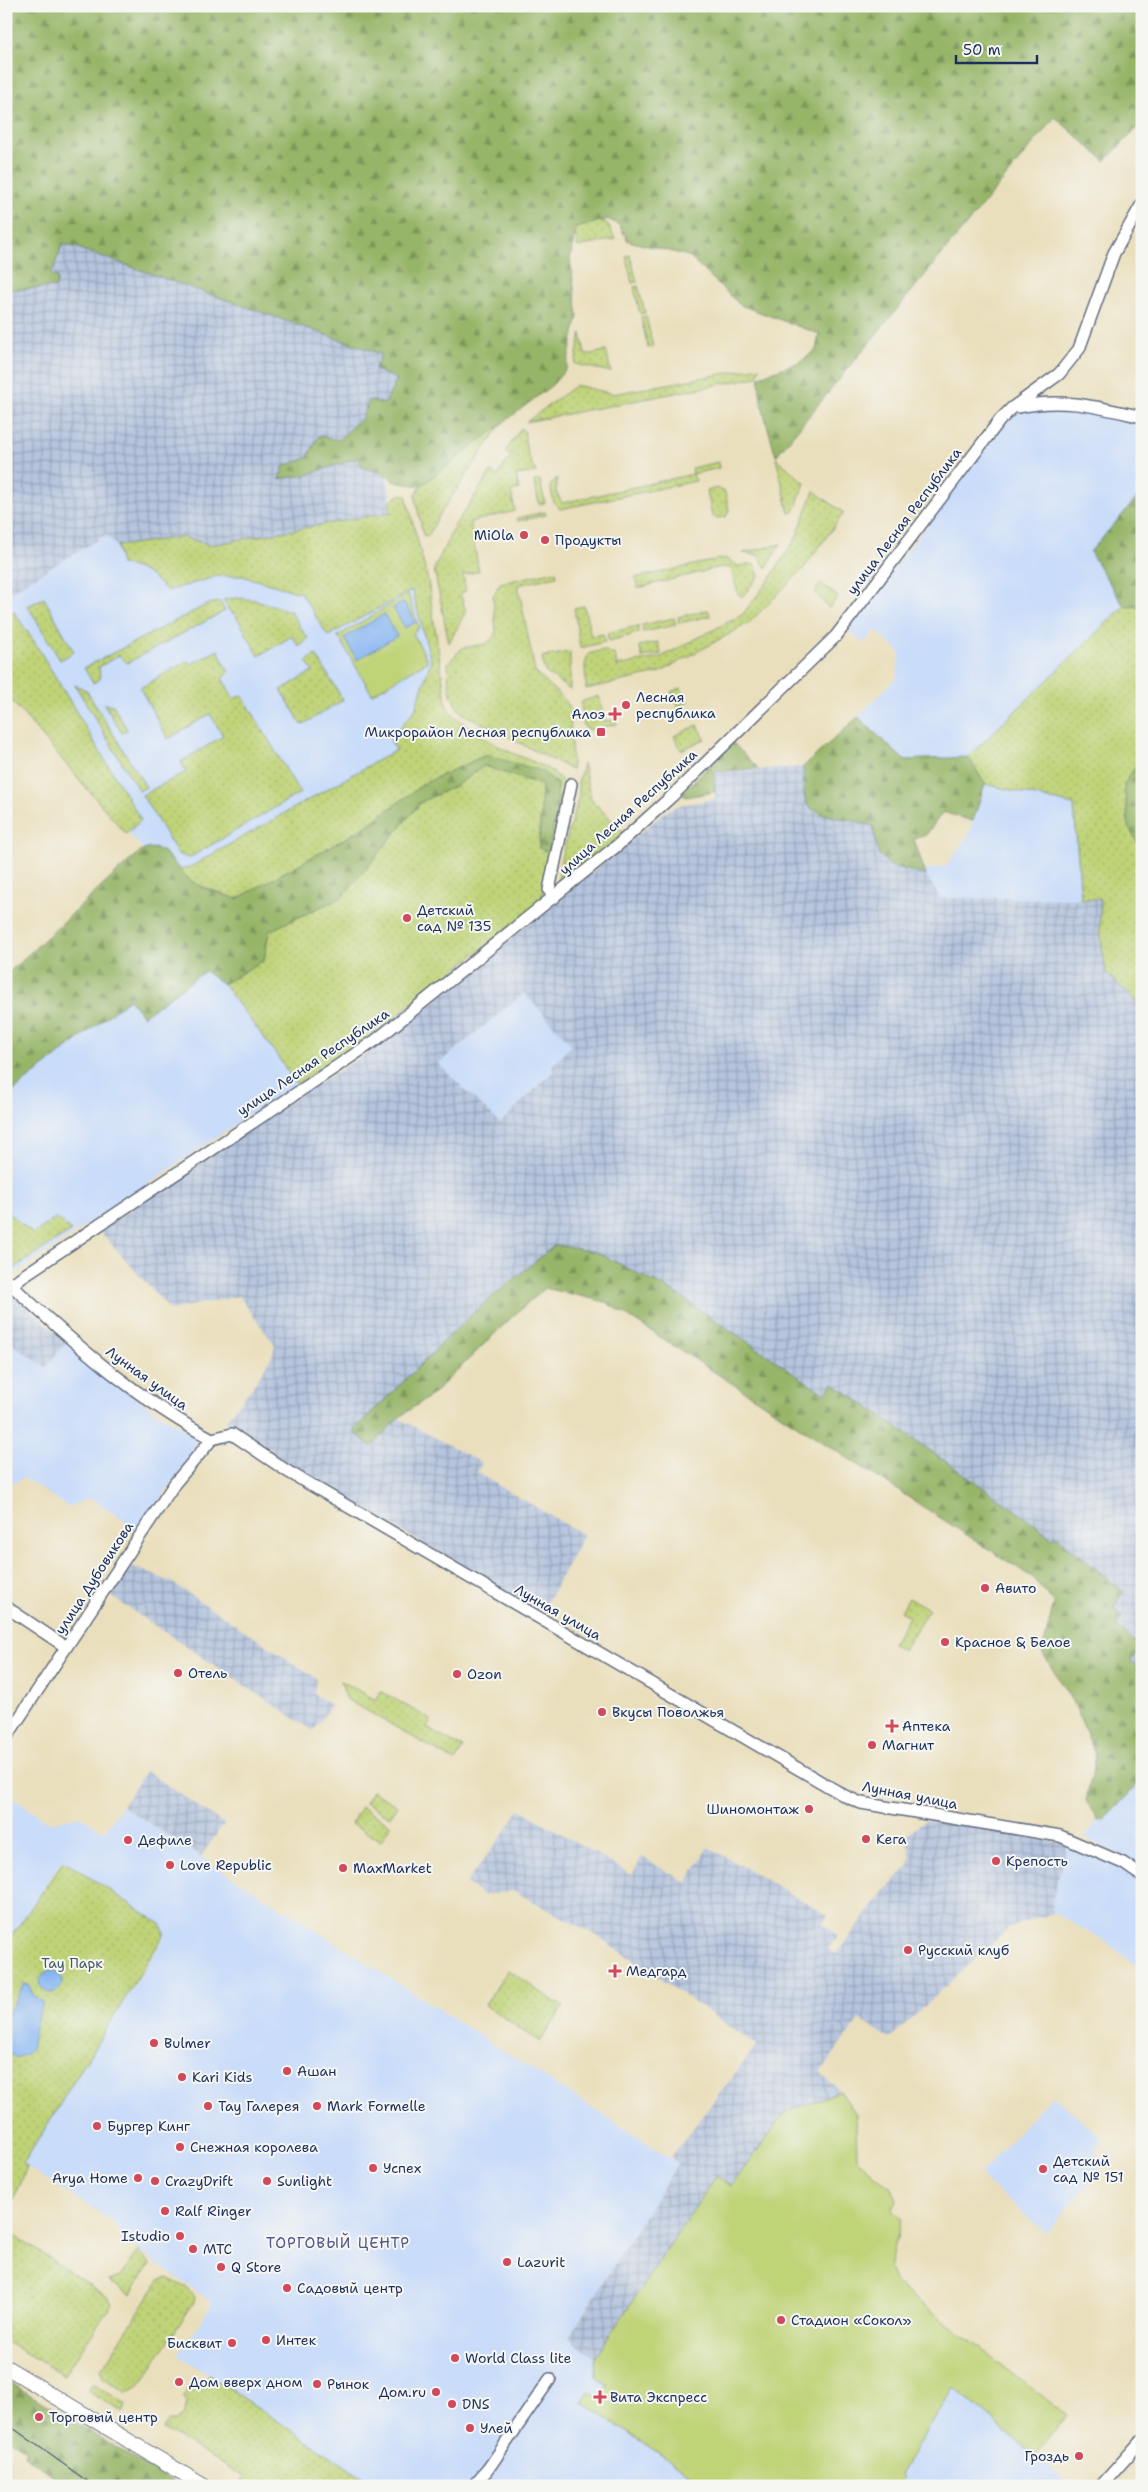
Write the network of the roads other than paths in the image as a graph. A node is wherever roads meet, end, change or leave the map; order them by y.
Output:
1 (1142, 204) edge
2 (1012, 408) junction
3 (1142, 417) edge
4 (571, 784) dead end
5 (554, 898) junction
6 (8, 1282) edge
7 (212, 1439) junction
8 (6, 1607) edge
9 (66, 1647) junction
10 (6, 1738) edge
11 (1142, 1876) edge
12 (6, 2367) edge
13 (550, 2379) dead end
14 (1142, 2440) edge
15 (204, 2486) edge
16 (473, 2486) edge
17 (1101, 2486) edge

1 - 2 street, улица Лесная Республика
2 - 3 street
2 - 5 street, улица Лесная Республика
4 - 5 street
5 - 6 street, улица Лесная Республика
6 - 7 street, Лунная улица
7 - 9 street, улица Дубовикова
7 - 11 street, Лунная улица
8 - 9 street
9 - 10 street, улица Дубовикова
12 - 15 main road
13 - 16 street
14 - 17 street

